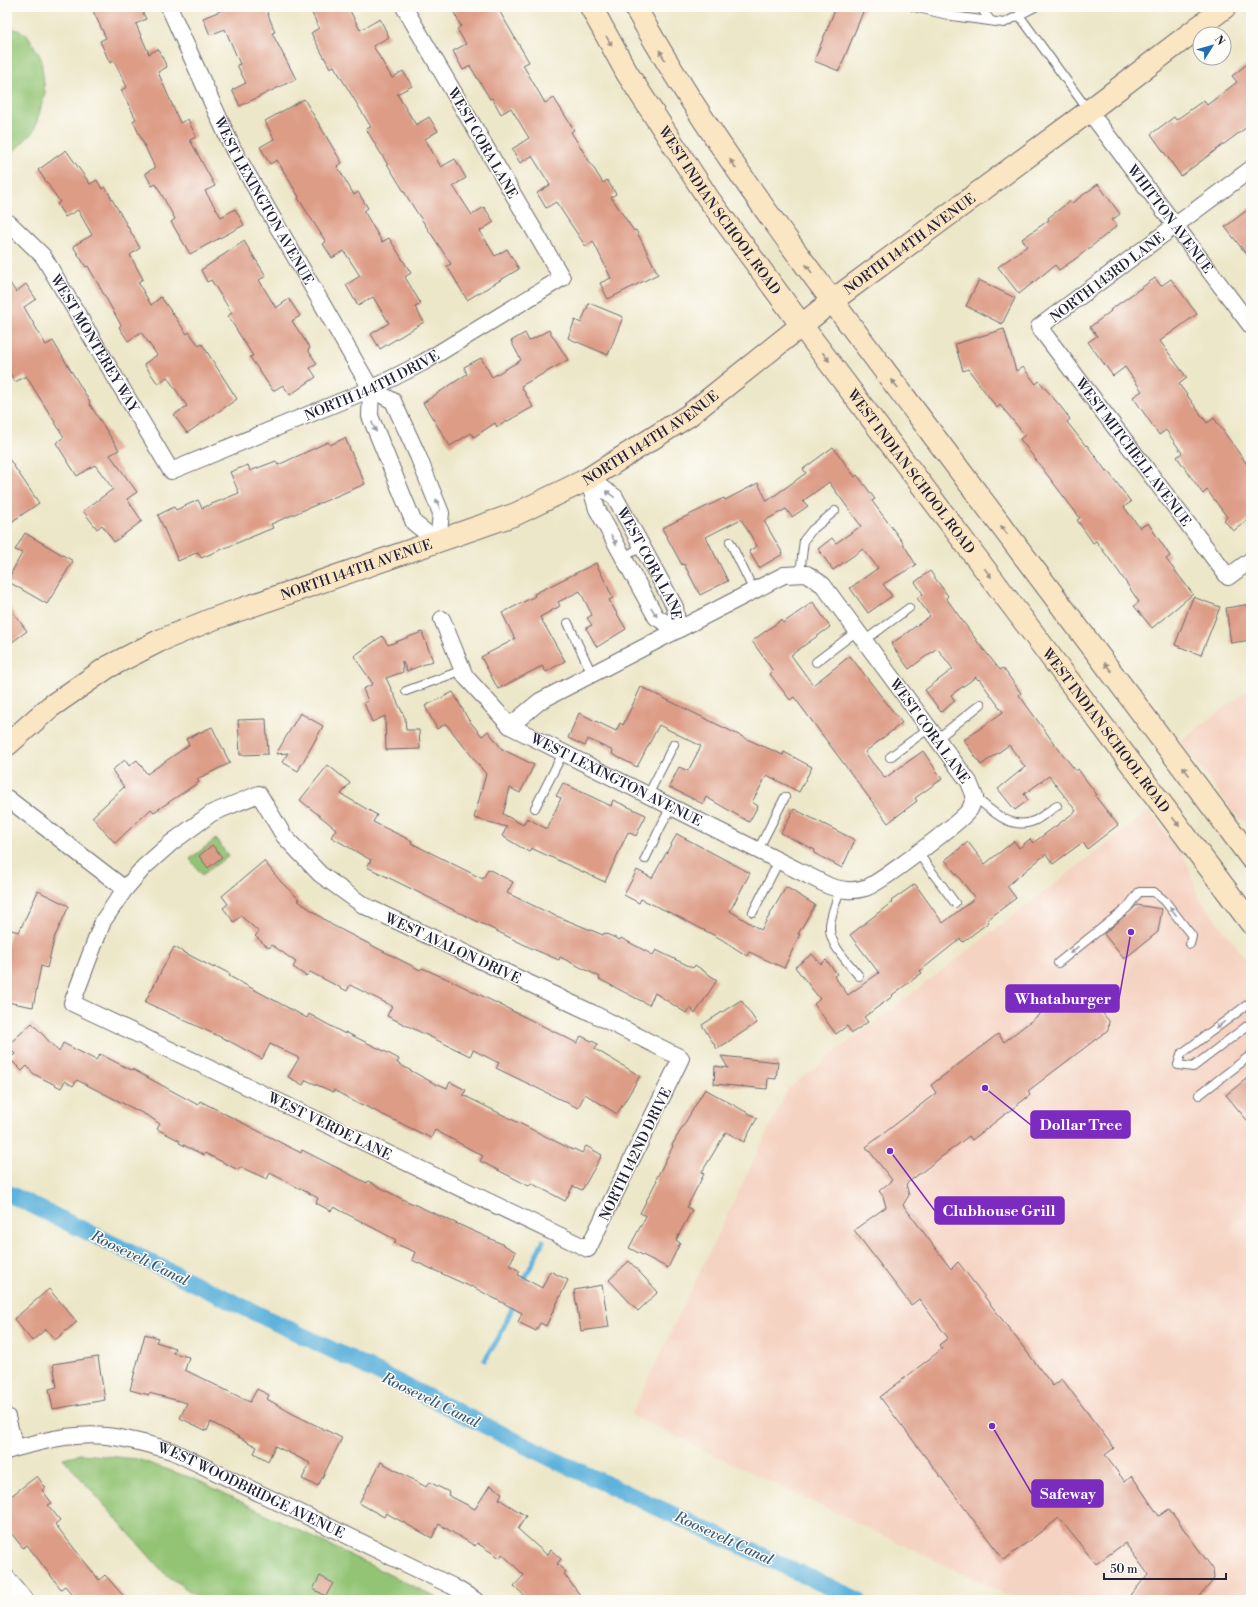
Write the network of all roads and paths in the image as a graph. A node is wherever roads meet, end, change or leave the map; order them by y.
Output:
1 (169, 7) edge
2 (404, 7) edge
3 (591, 7) edge
4 (635, 7) edge
5 (914, 7) edge
6 (980, 7) edge
7 (1035, 7) edge
8 (1225, 7) edge
9 (1018, 15) junction
10 (991, 21) junction
11 (1089, 111) junction
12 (1251, 169) edge
13 (9, 223) dead end
14 (1176, 225) junction
15 (562, 278) joint
16 (832, 301) junction
17 (802, 326) junction
18 (1251, 326) edge
19 (1039, 327) joint
20 (371, 389) junction
21 (171, 471) joint
22 (588, 479) junction
23 (835, 511) dead end
24 (438, 542) junction
25 (730, 542) dead end
26 (642, 547) junction
27 (623, 557) junction
28 (1251, 560) edge
29 (804, 574) junction
30 (754, 590) junction
31 (909, 608) dead end
32 (442, 619) dead end
33 (568, 623) dead end
34 (678, 630) junction
35 (860, 636) junction
36 (816, 662) dead end
37 (463, 670) junction
38 (592, 674) junction
39 (406, 691) dead end
40 (981, 704) dead end
41 (510, 726) junction
42 (933, 733) junction
43 (674, 744) dead end
44 (7, 745) edge
45 (563, 753) junction
46 (890, 757) dead end
47 (648, 795) junction
48 (975, 797) junction
49 (7, 798) edge
50 (784, 798) dead end
51 (671, 806) junction
52 (1057, 806) dead end
53 (536, 808) dead end
54 (758, 850) junction
55 (918, 853) junction
56 (1251, 858) edge
57 (645, 859) dead end
58 (779, 860) junction
59 (125, 889) junction
60 (840, 889) junction
61 (955, 903) dead end
62 (753, 912) dead end
63 (1251, 923) edge
64 (1190, 944) dead end
65 (1058, 963) dead end
66 (859, 976) dead end
67 (1251, 1002) edge
68 (1251, 1023) edge
69 (1251, 1055) edge
70 (681, 1058) joint
71 (1199, 1094) dead end
72 (588, 1250) joint
73 (7, 1416) edge
74 (11, 1449) edge
75 (7, 1578) edge
76 (25, 1600) edge
77 (475, 1600) edge

1 - 20 street, WEST LEXINGTON AVENUE
2 - 15 street, WEST CORA LANE
3 -> 17 main road, WEST INDIAN SCHOOL ROAD
16 -> 4 main road
5 - 10 lane
6 - 10 lane
7 - 9 lane
8 - 11 main road, NORTH 144TH AVENUE
9 - 10 lane
9 - 11 lane
11 - 14 street, WHITTON AVENUE
11 - 16 main road, NORTH 144TH AVENUE
12 - 14 street, NORTH 143RD LANE
13 - 21 street, WEST MONTEREY WAY
14 - 18 street, WHITTON AVENUE
14 - 19 street, NORTH 143RD LANE
15 - 20 street, NORTH 144TH DRIVE
16 - 17 main road, NORTH 144TH AVENUE
56 -> 16 main road
17 - 22 main road, NORTH 144TH AVENUE
17 -> 63 main road, WEST INDIAN SCHOOL ROAD
19 - 28 street, WEST MITCHELL AVENUE
20 - 21 street, NORTH 144TH DRIVE
20 -> 24 street
24 -> 20 street
22 - 24 main road, NORTH 144TH AVENUE
26 -> 22 street, WEST CORA LANE
22 -> 27 street, WEST CORA LANE
23 - 29 lane
24 - 44 main road, NORTH 144TH AVENUE
25 - 30 lane
26 - 27 lane
26 - 34 street, WEST CORA LANE
27 -> 34 street, WEST CORA LANE
29 - 30 street
29 - 35 street, WEST CORA LANE
30 - 34 street
31 - 35 lane
32 - 37 street, WEST LEXINGTON AVENUE
33 - 38 lane
34 - 38 street
35 - 36 lane
35 - 42 street, WEST CORA LANE
37 - 39 lane
37 - 41 street, WEST LEXINGTON AVENUE
38 - 41 street
40 - 42 lane
41 - 45 street, WEST LEXINGTON AVENUE
42 - 46 lane
42 - 48 street, WEST CORA LANE
43 - 47 lane
45 - 47 street, WEST LEXINGTON AVENUE
45 - 53 lane
47 - 51 street, WEST LEXINGTON AVENUE
48 - 52 lane
48 - 55 street
49 - 59 street
50 - 54 lane
51 - 54 street, WEST LEXINGTON AVENUE
51 - 57 lane
54 - 58 street, WEST LEXINGTON AVENUE
55 - 60 street, WEST LEXINGTON AVENUE
55 - 61 lane
58 - 60 street, WEST LEXINGTON AVENUE
58 - 62 lane
59 - 70 street, WEST AVALON DRIVE
59 - 72 street, WEST VERDE LANE
60 - 66 lane
64 -> 65 lane
67 -> 68 lane
69 - 71 lane
70 - 72 street, NORTH 142ND DRIVE
73 - 74 street, WEST WOODBRIDGE AVENUE
74 - 77 street, WEST WOODBRIDGE AVENUE
75 - 76 street

